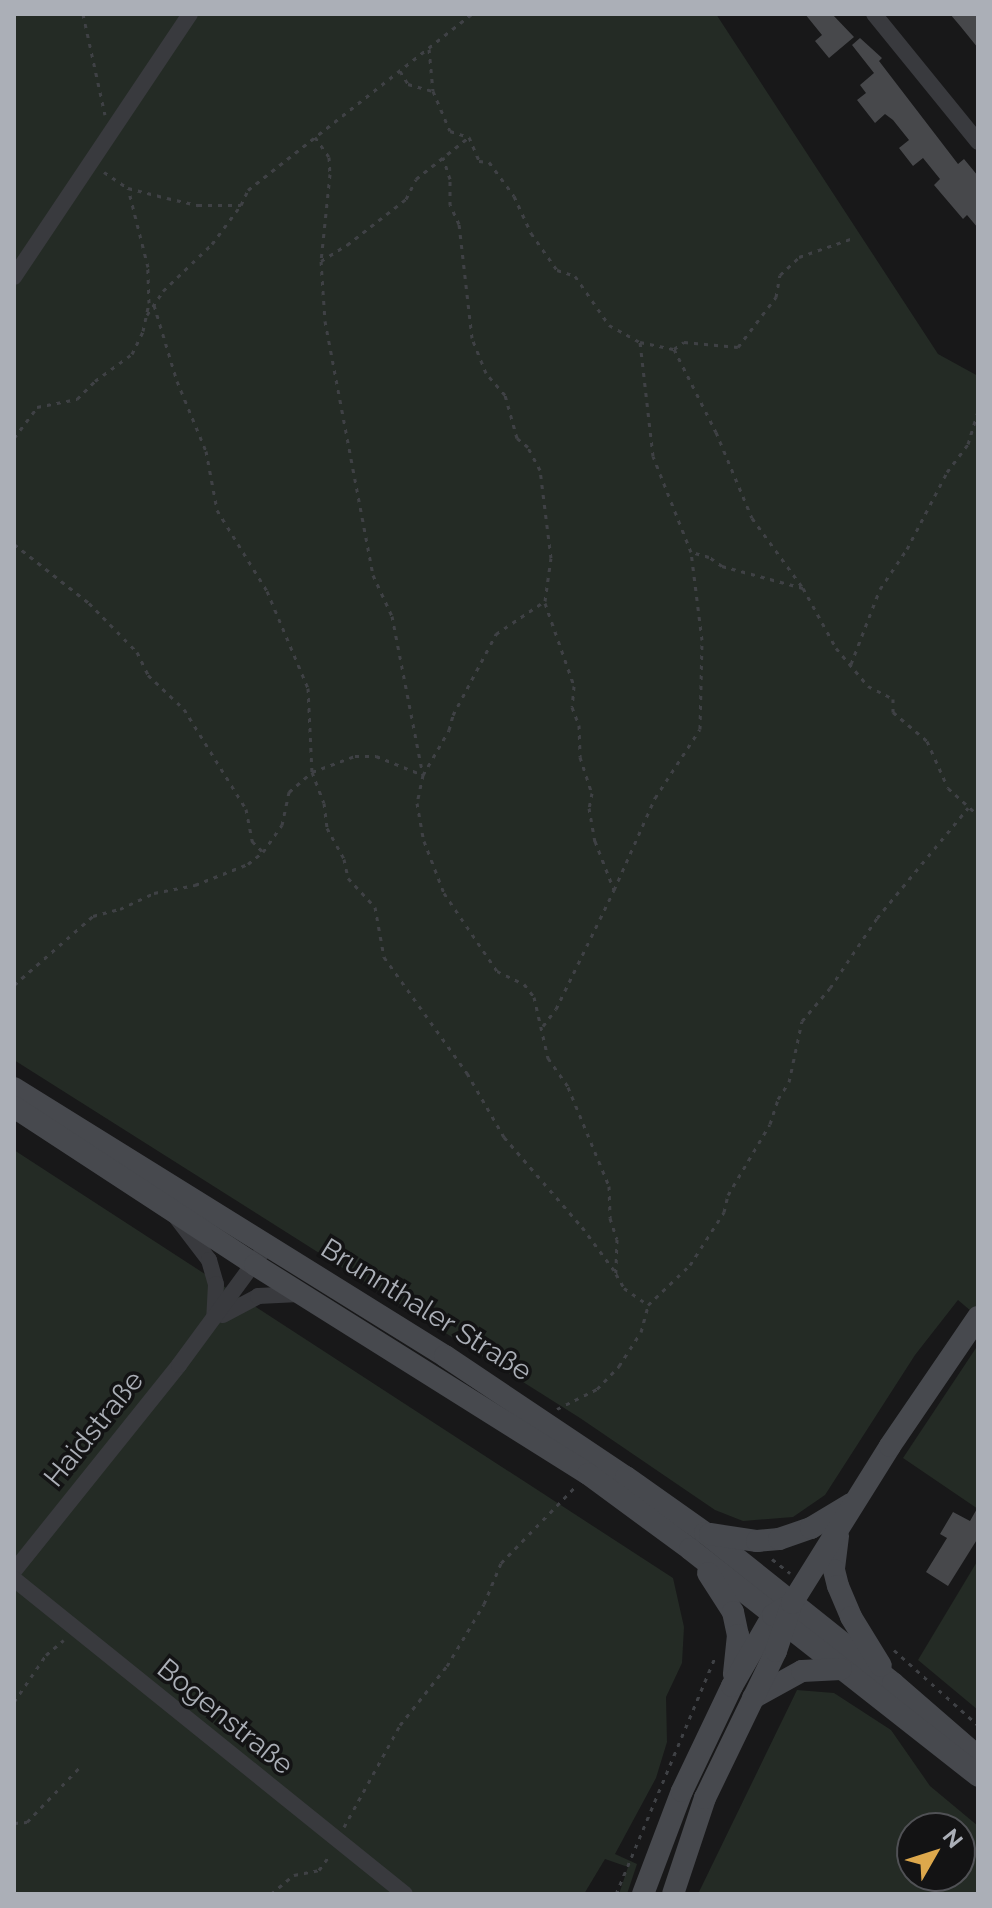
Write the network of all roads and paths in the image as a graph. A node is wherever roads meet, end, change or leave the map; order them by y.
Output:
1 (83, 14) edge
2 (190, 14) edge
3 (472, 14) edge
4 (874, 14) edge
5 (429, 49) junction
6 (400, 71) junction
7 (433, 91) junction
8 (109, 135) junction
9 (315, 137) junction
10 (469, 137) junction
11 (978, 142) edge
12 (443, 157) junction
13 (90, 164) junction
14 (128, 188) junction
15 (241, 205) junction
16 (853, 238) dead end
17 (321, 261) junction
18 (14, 277) edge
19 (154, 305) junction
20 (147, 315) junction
21 (640, 342) junction
22 (674, 349) junction
23 (978, 411) edge
24 (14, 438) edge
25 (14, 544) edge
26 (691, 552) junction
27 (803, 588) junction
28 (545, 601) junction
29 (851, 664) junction
30 (312, 772) junction
31 (423, 775) junction
32 (968, 808) junction
33 (978, 815) edge
34 (263, 852) junction
35 (614, 890) junction
36 (14, 985) edge
37 (543, 1026) junction
38 (14, 1088) edge
39 (14, 1107) edge
40 (172, 1210) junction
41 (267, 1245) junction
42 (255, 1265) junction
43 (616, 1274) junction
44 (301, 1294) junction
45 (648, 1305) junction
46 (978, 1317) edge
47 (214, 1319) junction
48 (563, 1406) dead end
49 (588, 1474) junction
50 (855, 1502) junction
51 (841, 1524) junction
52 (698, 1541) junction
53 (775, 1561) dead end
54 (14, 1571) edge
55 (790, 1573) dead end
56 (14, 1579) edge
57 (784, 1615) junction
58 (76, 1629) junction
59 (888, 1642) dead end
60 (718, 1646) dead end
61 (841, 1669) junction
62 (893, 1683) junction
63 (742, 1692) junction
64 (14, 1702) edge
65 (978, 1725) edge
66 (978, 1757) edge
67 (79, 1768) dead end
68 (978, 1776) edge
69 (14, 1823) edge
70 (339, 1843) junction
71 (271, 1894) edge
72 (405, 1894) edge
73 (616, 1894) edge
74 (643, 1894) edge
75 (673, 1894) edge

1 - 8 path
2 - 8 street
3 - 5 path
4 - 11 street
5 - 6 path
5 - 7 path
6 - 7 path
6 - 9 path
7 - 10 path
8 - 13 street
9 - 15 path
9 - 17 path
10 - 12 path
10 - 21 path
12 - 17 path
12 - 28 path
13 - 14 path
13 - 18 street
14 - 15 path
14 - 20 path
15 - 19 path
16 - 22 path
17 - 31 path
19 - 20 path
19 - 30 path
20 - 24 path
21 - 22 path
21 - 26 path
22 - 27 path
23 - 29 path
25 - 34 path
26 - 27 path
26 - 35 path
27 - 29 path
28 - 31 path
28 - 35 path
29 - 32 path
30 - 31 path
30 - 34 path
30 - 43 path
31 - 37 path
32 - 33 path
32 - 45 path
34 - 36 path
35 - 37 path
37 - 43 path
38 - 41 main road, Brunnthaler Straße
39 - 40 main road, Brunnthaler Straße
40 - 42 main road, Brunnthaler Straße
40 - 47 street
41 - 42 street, Haidstraße
41 - 52 main road, Brunnthaler Straße
42 - 44 main road, Brunnthaler Straße
42 - 47 street, Haidstraße
43 - 45 path
44 - 47 street, Haidstraße
44 - 49 main road, Brunnthaler Straße
45 - 48 path
46 - 50 main road
47 - 54 street, Haidstraße
49 - 52 main road, Brunnthaler Straße
49 - 70 path
50 - 51 main road
50 - 52 main road
51 - 57 main road
51 - 62 main road
52 - 57 main road, Brunnthaler Straße
52 - 63 main road
53 - 55 path
56 - 58 street, Bogenstraße
57 - 61 main road
57 - 62 main road
57 - 63 main road
58 - 64 path
58 - 70 street, Bogenstraße
59 - 65 path
60 - 73 path
61 - 63 main road
61 - 68 main road
62 - 66 main road
63 - 74 main road
63 - 75 main road
67 - 69 path
70 - 71 path
70 - 72 street, Bogenstraße

